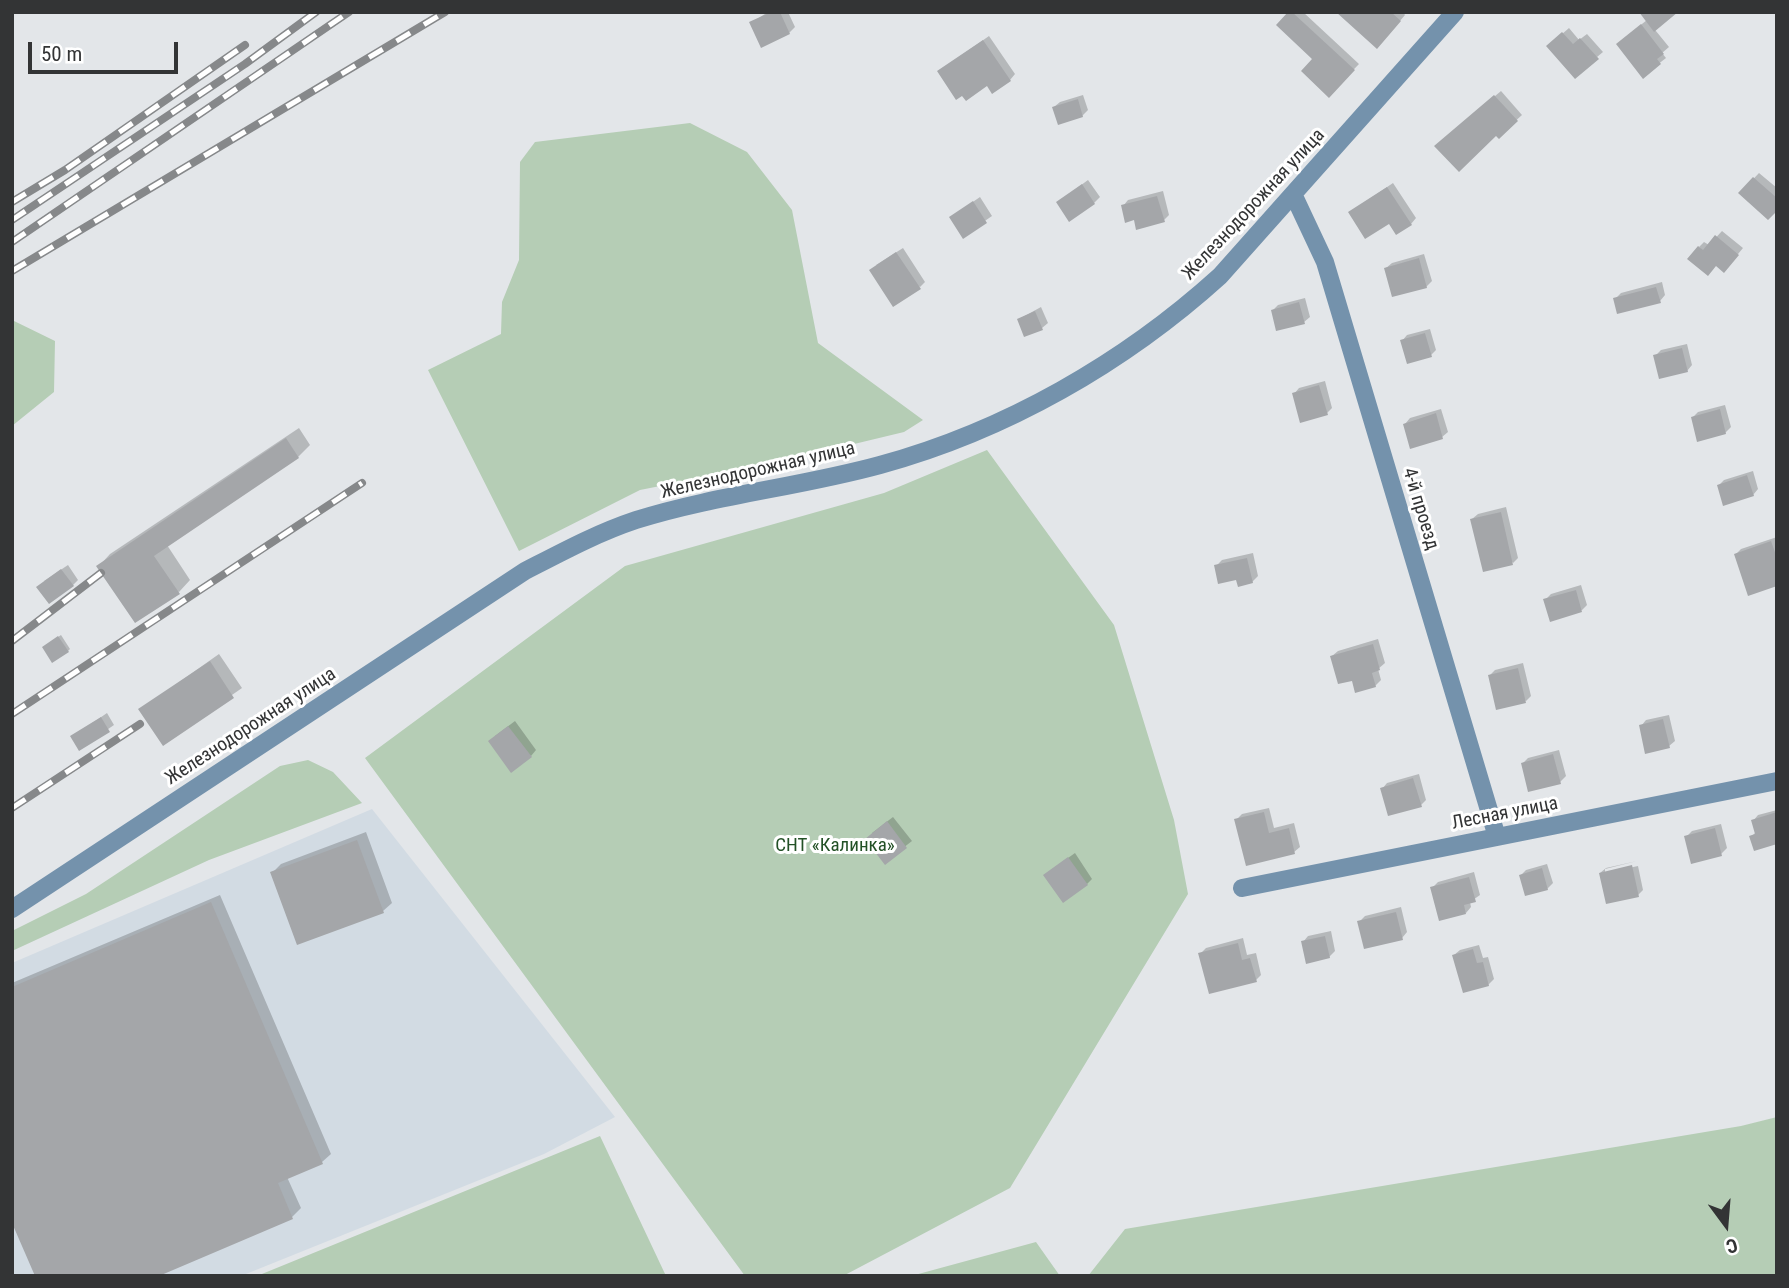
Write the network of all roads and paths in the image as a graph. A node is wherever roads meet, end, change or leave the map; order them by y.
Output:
1 (1455, 12) edge
2 (1294, 196) junction
3 (1777, 781) edge
4 (1497, 837) junction
5 (1241, 888) dead end
6 (12, 909) edge

1 - 2 street, Железнодорожная улица
2 - 4 street, 4-й проезд
2 - 6 street, Железнодорожная улица
3 - 4 street, Лесная улица
4 - 5 street, Лесная улица

